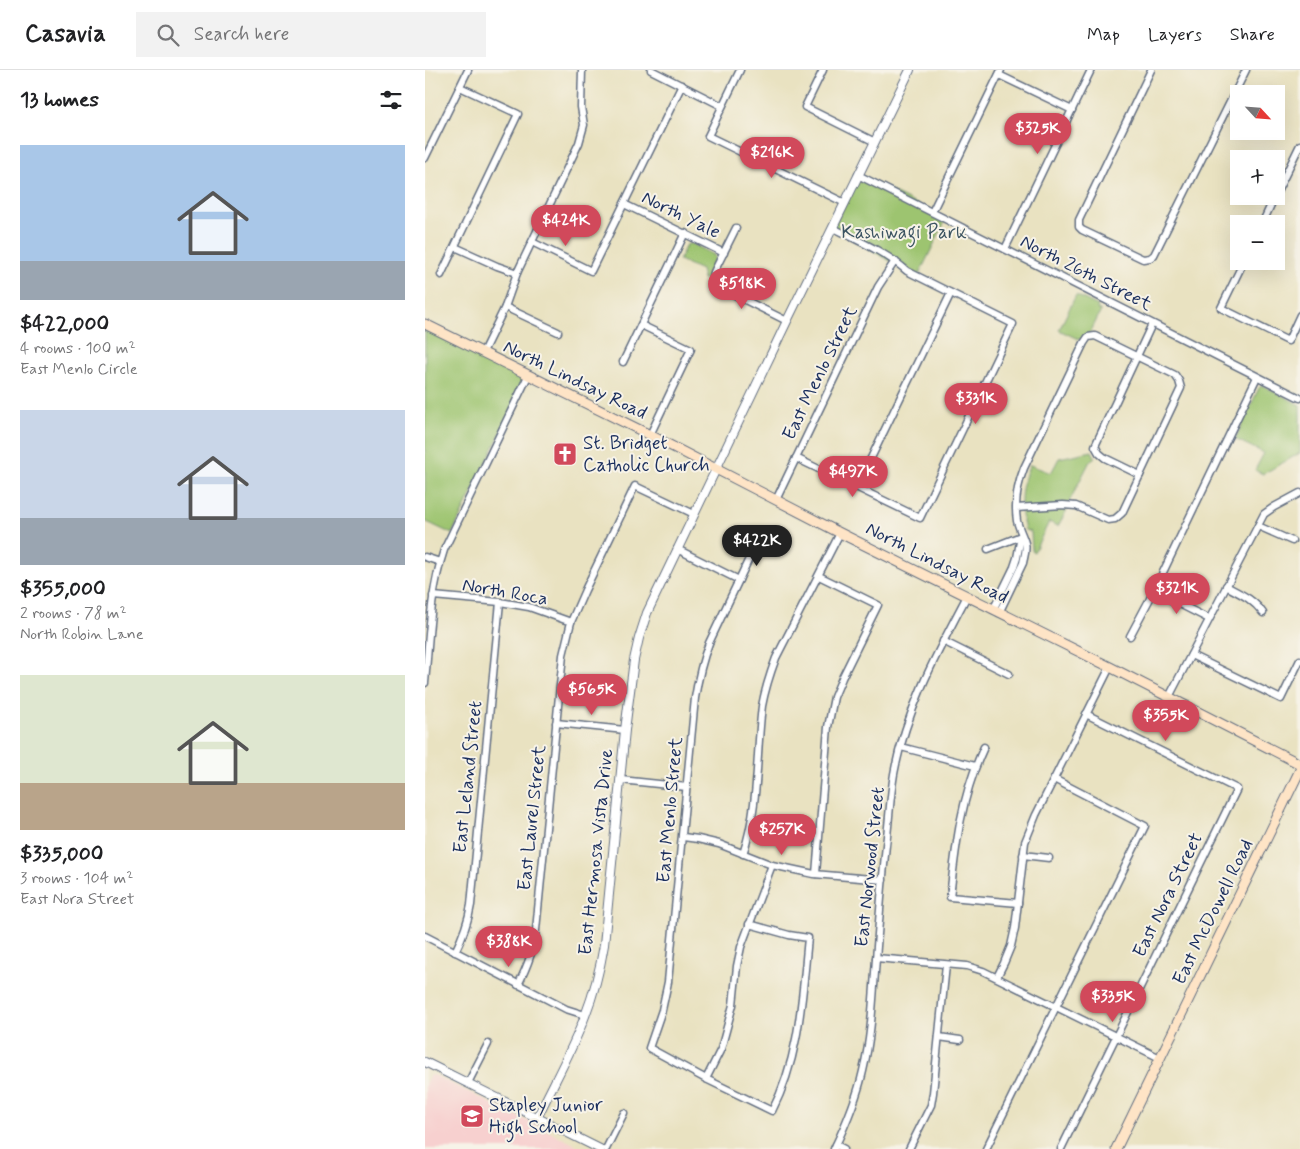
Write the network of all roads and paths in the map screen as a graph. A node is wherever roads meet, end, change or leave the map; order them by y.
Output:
1 (468, 70) edge
2 (582, 70) edge
3 (651, 70) edge
4 (740, 70) edge
5 (823, 70) edge
6 (910, 70) edge
7 (1091, 70) edge
8 (1151, 70) edge
9 (1246, 70) edge
10 (659, 72) edge
11 (1000, 72) edge
12 (682, 85) junction
13 (460, 87) junction
14 (722, 106) junction
15 (1072, 110) junction
16 (875, 142) junction
17 (1300, 145) edge
18 (425, 158) edge
19 (858, 175) junction
20 (1285, 176) edge
21 (624, 204) junction
22 (845, 204) junction
23 (932, 212) junction
24 (736, 228) dead end
25 (833, 228) junction
26 (685, 233) junction
27 (532, 242) junction
28 (455, 246) junction
29 (1005, 248) junction
30 (724, 253) junction
31 (895, 261) junction
32 (1240, 270) edge
33 (517, 273) junction
34 (441, 275) dead end
35 (951, 293) junction
36 (505, 307) junction
37 (1300, 315) edge
38 (787, 321) junction
39 (425, 324) edge
40 (641, 324) junction
41 (1152, 324) junction
42 (557, 332) dead end
43 (483, 352) junction
44 (1137, 357) junction
45 (623, 362) dead end
46 (528, 376) junction
47 (1257, 377) junction
48 (1300, 398) edge
49 (650, 435) junction
50 (796, 458) junction
51 (716, 469) junction
52 (1140, 475) junction
53 (857, 488) junction
54 (1300, 493) edge
55 (776, 500) junction
56 (1016, 508) junction
57 (694, 514) junction
58 (1258, 526) junction
59 (840, 533) junction
60 (1021, 536) junction
61 (1292, 541) dead end
62 (756, 544) dead end
63 (677, 549) junction
64 (988, 549) dead end
65 (425, 557) edge
66 (440, 562) junction
67 (819, 576) junction
68 (739, 580) junction
69 (1226, 586) junction
70 (1154, 591) junction
71 (433, 596) junction
72 (967, 596) junction
73 (500, 602) junction
74 (996, 611) junction
75 (1263, 613) dead end
76 (1209, 619) junction
77 (571, 622) junction
78 (1130, 636) dead end
79 (943, 641) junction
80 (1191, 655) junction
81 (1300, 660) edge
82 (1110, 667) junction
83 (1009, 674) dead end
84 (425, 683) edge
85 (1169, 697) junction
86 (1086, 714) junction
87 (556, 723) junction
88 (625, 730) junction
89 (901, 747) junction
90 (984, 747) dead end
91 (1300, 764) edge
92 (975, 766) junction
93 (1300, 770) edge
94 (1054, 779) junction
95 (621, 780) junction
96 (687, 787) junction
97 (683, 837) junction
98 (743, 854) junction
99 (1023, 856) junction
100 (1049, 858) dead end
101 (772, 864) junction
102 (815, 874) junction
103 (883, 880) junction
104 (1018, 903) junction
105 (749, 924) junction
106 (425, 936) edge
107 (455, 952) junction
108 (876, 958) junction
109 (946, 965) junction
110 (997, 977) junction
111 (518, 985) junction
112 (1057, 1007) junction
113 (585, 1015) junction
114 (1115, 1036) junction
115 (939, 1037) junction
116 (960, 1040) dead end
117 (488, 1044) dead end
118 (1160, 1058) junction
119 (426, 1064) edge
120 (706, 1079) junction
121 (468, 1083) junction
122 (624, 1113) dead end
123 (537, 1118) junction
124 (835, 1147) edge
125 (600, 1149) edge
126 (606, 1149) edge
127 (844, 1149) edge
128 (909, 1149) edge
129 (986, 1149) edge
130 (1061, 1149) edge
131 (1116, 1149) edge

1 - 13 street
2 - 27 street
3 - 10 street
4 - 14 street
5 - 16 street
6 - 16 street, East Hermosa Vista Drive
7 - 15 street
8 - 9 street
10 - 12 street
11 - 15 street
11 - 23 street
12 - 14 street
12 - 21 street
13 - 18 street
13 - 28 street
14 - 22 street
15 - 29 street
16 - 19 street, East Hermosa Vista Drive
17 - 20 street
19 - 22 street, East Hermosa Vista Drive
19 - 23 street, North 26th Street
21 - 26 street, North Yale
21 - 27 street
22 - 25 street, East Hermosa Vista Drive
23 - 29 street, North 26th Street
24 - 30 street
25 - 31 street
25 - 38 street, East Hermosa Vista Drive
26 - 30 street, North Yale
26 - 40 street
27 - 33 street
28 - 33 street
28 - 34 street
29 - 41 street, North 26th Street
30 - 38 street
31 - 35 street
31 - 50 street, East Menlo Street
32 - 37 street
33 - 36 street
35 - 53 street
35 - 53 street
36 - 42 street
36 - 43 street
38 - 51 street, East Hermosa Vista Drive
39 - 43 main road, North Lindsay Road
40 - 45 street
40 - 49 street
41 - 44 street
41 - 47 street, North 26th Street
43 - 46 main road, North Lindsay Road
44 - 52 street
44 - 52 street
44 - 56 street
46 - 49 main road, North Lindsay Road
46 - 66 street
47 - 48 street, North 26th Street
47 - 70 street
49 - 51 main road, North Lindsay Road
50 - 53 street
50 - 55 street, East Menlo Street
51 - 55 main road, North Lindsay Road
51 - 57 street, East Hermosa Vista Drive
52 - 56 street
54 - 58 street
55 - 59 main road, North Lindsay Road
56 - 60 street
57 - 63 street, East Hermosa Vista Drive
57 - 77 street, East Laurel Street
58 - 61 street
58 - 69 street
59 - 67 street
59 - 72 main road, North Lindsay Road
60 - 64 street
60 - 74 street
62 - 68 street, East Menlo Street
63 - 68 street
63 - 88 street, East Hermosa Vista Drive
65 - 66 street, North Roca
66 - 71 street
67 - 98 street
67 - 102 street
68 - 96 street, East Menlo Street
69 - 75 street
69 - 76 street
70 - 76 street
70 - 78 street
71 - 73 street, North Roca
71 - 84 street
72 - 74 main road, North Lindsay Road
72 - 79 street, East Norwood Street
73 - 77 street, North Roca
73 - 107 street, East Leland Street
74 - 82 main road, North Lindsay Road
76 - 80 street
77 - 87 street, East Laurel Street
79 - 83 street
79 - 89 street, East Norwood Street
80 - 81 street
80 - 85 street
82 - 85 main road, North Lindsay Road
82 - 86 street
85 - 91 main road, North Lindsay Road
86 - 94 street
86 - 114 street, East Nora Street
87 - 88 street
87 - 111 street, East Laurel Street
88 - 95 street, East Hermosa Vista Drive
89 - 92 street
89 - 103 street, East Norwood Street
90 - 92 street
92 - 104 street
93 - 118 main road, East McDowell Road
94 - 99 street
94 - 112 street
95 - 96 street
95 - 113 street, East Hermosa Vista Drive
96 - 97 street, East Menlo Street
97 - 98 street
97 - 120 street, East Menlo Street
98 - 101 street
99 - 100 street
99 - 104 street
101 - 102 street
101 - 105 street
102 - 103 street
103 - 108 street, East Norwood Street
104 - 110 street
105 - 120 street
105 - 120 street
106 - 107 street
107 - 111 street
108 - 109 street
108 - 124 street, East Norwood Street
109 - 110 street
109 - 115 street
110 - 112 street
111 - 113 street
112 - 114 street
112 - 129 street
113 - 123 street, East Hermosa Vista Drive
114 - 118 street
114 - 130 street, East Nora Street
115 - 116 street
115 - 128 street
117 - 121 street
118 - 131 main road, East McDowell Road
119 - 121 street
121 - 123 street
122 - 126 street
123 - 125 street
124 - 127 street

